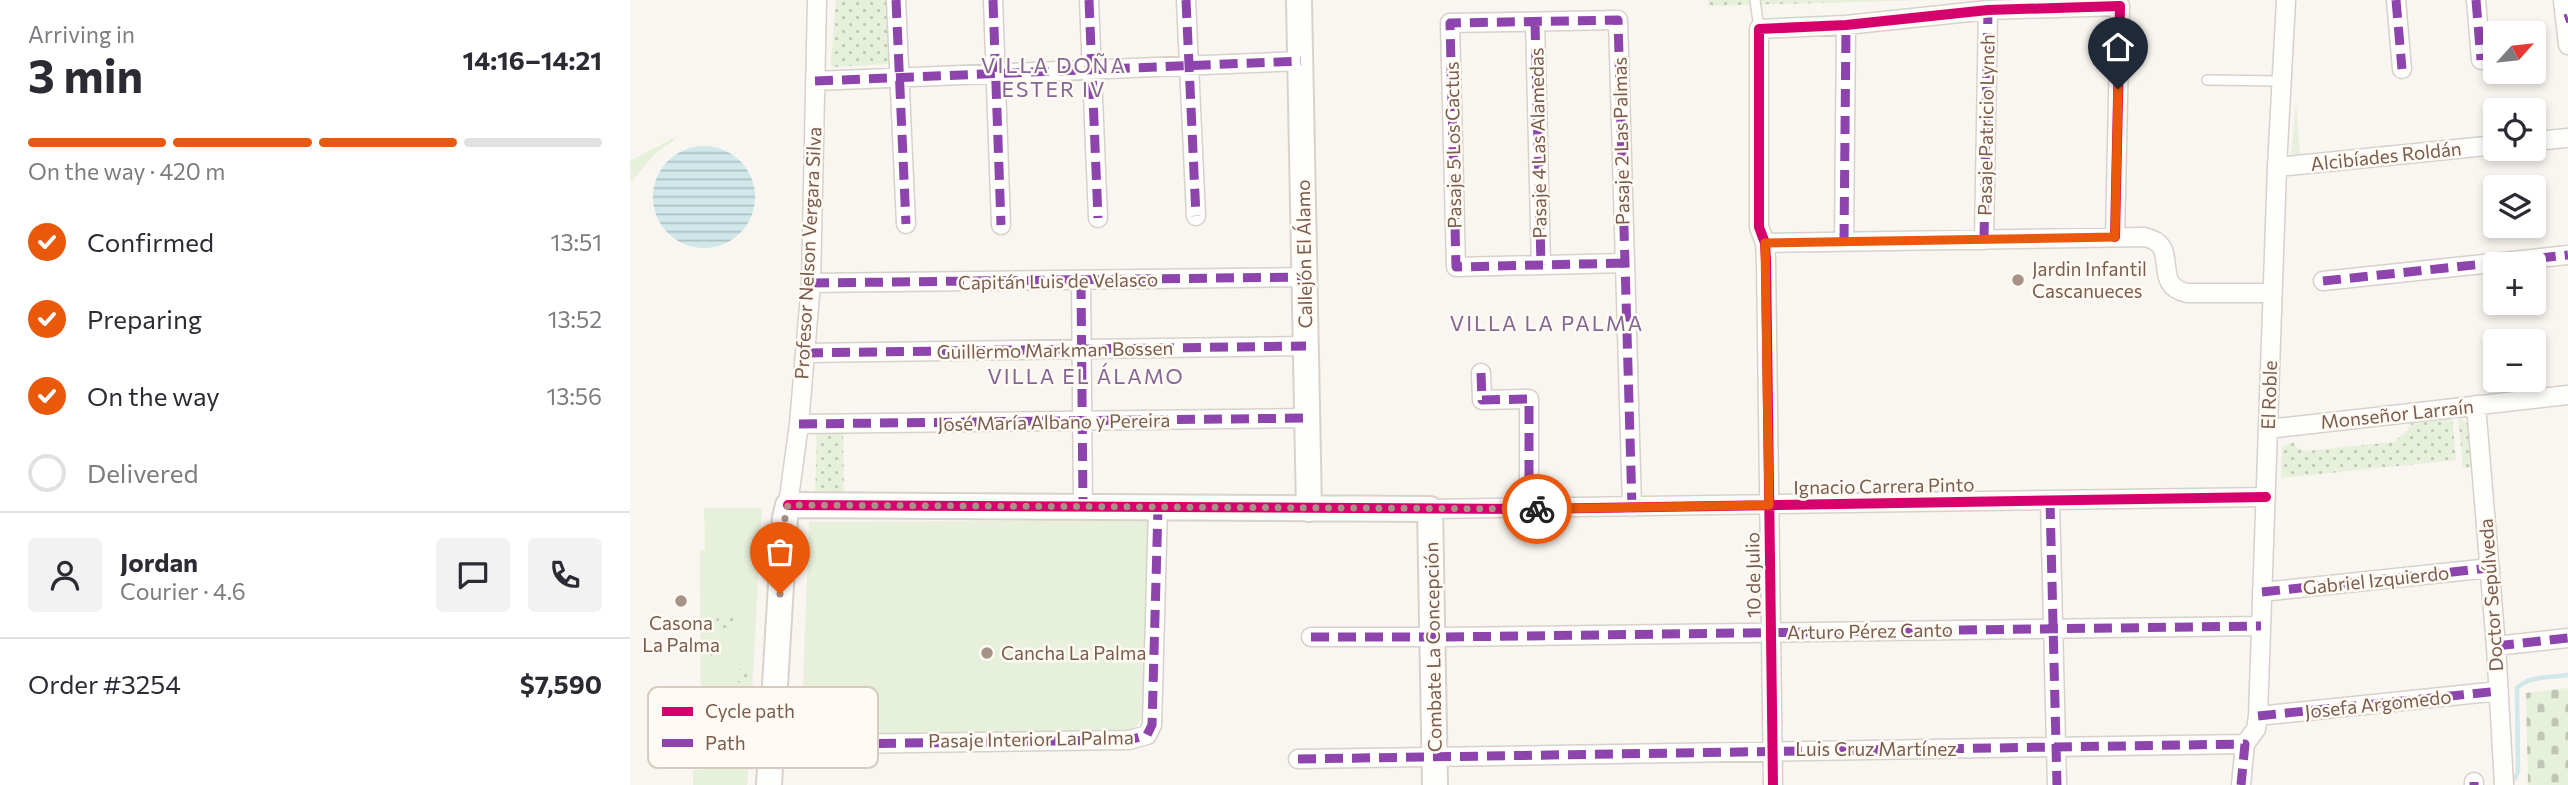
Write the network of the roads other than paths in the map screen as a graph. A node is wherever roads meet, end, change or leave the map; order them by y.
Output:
1 (817, 0) edge
2 (896, 0) edge
3 (993, 0) edge
4 (1089, 0) edge
5 (1186, 0) edge
6 (1299, 0) edge
7 (1755, 0) edge
8 (2286, 0) edge
9 (2396, 0) edge
10 (2476, 0) edge
11 (2563, 0) edge
12 (1988, 10) junction
13 (2567, 19) edge
14 (1535, 22) junction
15 (1846, 25) junction
16 (1759, 29) junction
17 (2568, 45) edge
18 (2481, 60) dead end
19 (1301, 61) junction
20 (1189, 66) junction
21 (2402, 69) dead end
22 (1092, 71) junction
23 (996, 75) junction
24 (900, 79) junction
25 (2207, 80) dead end
26 (815, 81) junction
27 (2282, 81) junction
28 (2568, 138) edge
29 (2546, 140) edge
30 (2483, 146) edge
31 (2277, 167) junction
32 (1196, 216) dead end
33 (1098, 218) dead end
34 (906, 224) dead end
35 (1001, 225) dead end
36 (2115, 237) junction
37 (1984, 240) junction
38 (1844, 242) junction
39 (1765, 243) junction
40 (2568, 255) edge
41 (1624, 263) junction
42 (1541, 265) junction
43 (1305, 277) junction
44 (1081, 281) junction
45 (2323, 281) dead end
46 (811, 283) junction
47 (2273, 293) junction
48 (1306, 346) junction
49 (1082, 350) junction
50 (804, 353) junction
51 (1481, 373) dead end
52 (2568, 395) edge
53 (2476, 405) junction
54 (1308, 418) junction
55 (1082, 422) junction
56 (799, 424) junction
57 (2268, 429) junction
58 (2266, 497) junction
59 (2050, 501) junction
60 (788, 505) junction
61 (1769, 505) junction
62 (1083, 507) junction
63 (1632, 507) junction
64 (1158, 508) junction
65 (1309, 509) junction
66 (1430, 509) junction
67 (1529, 509) junction
68 (2490, 568) junction
69 (2262, 592) junction
70 (2261, 626) junction
71 (2055, 629) junction
72 (1772, 632) junction
73 (1311, 636) dead end
74 (1432, 636) junction
75 (2568, 638) edge
76 (2496, 646) junction
77 (774, 687) edge
78 (2499, 691) junction
79 (2258, 716) junction
80 (878, 743) edge
81 (2245, 744) junction
82 (2056, 748) junction
83 (1773, 750) junction
84 (1435, 757) junction
85 (1298, 760) dead end
86 (1435, 785) edge
87 (1773, 785) edge
88 (2057, 785) edge
89 (2241, 785) edge
90 (2504, 785) edge

1 - 26 street, Profesor Nelson Vergara Silva
2 - 24 street
3 - 23 street
4 - 22 street
5 - 20 street
6 - 19 street, Callejón El Álamo
7 - 16 lane
8 - 27 street, El Roble
9 - 21 street
10 - 18 street
11 - 13 street
12 - 15 street
12 - 36 street
12 - 37 street, Pasaje Patricio Lynch
13 - 17 street
14 - 41 street, Pasaje 2 Las Palmas
14 - 42 street, Pasaje 4 Las Alamedas
14 - 42 street, Pasaje 5 Los Cactus
15 - 16 street
15 - 38 street
16 - 39 street, 10 de Julio
19 - 20 street
19 - 43 street, Callejón El Álamo
20 - 22 street
20 - 32 street
22 - 23 street
22 - 33 street
23 - 24 street
23 - 35 street
24 - 26 street
24 - 34 street
25 - 27 lane
26 - 46 street, Profesor Nelson Vergara Silva
27 - 31 street, El Roble
28 - 29 street
30 - 31 street, Alcibíades Roldán
31 - 47 street, El Roble
36 - 37 street
36 - 47 street
37 - 38 street
38 - 39 street
39 - 61 street, 10 de Julio
40 - 45 street
41 - 42 street
41 - 63 street, Pasaje 2 Las Palmas
43 - 44 street, Capitán Luis de Velasco
43 - 48 street, Callejón El Álamo
44 - 46 street, Capitán Luis de Velasco
44 - 49 street
46 - 50 street, Profesor Nelson Vergara Silva
47 - 57 street, El Roble
48 - 49 street, Guillermo Markman Bossen
48 - 54 street, Callejón El Álamo
49 - 50 street, Guillermo Markman Bossen
49 - 55 street
50 - 56 street, Profesor Nelson Vergara Silva
51 - 67 street
52 - 53 street, Monseñor Larraín
53 - 57 street, Monseñor Larraín
53 - 68 street, Doctor Sepúlveda
54 - 55 street, José María Albano y Pereira
54 - 65 street, Callejón El Álamo
55 - 56 street, José María Albano y Pereira
55 - 62 street
56 - 60 street, Profesor Nelson Vergara Silva
57 - 58 street, El Roble
58 - 59 street, Ignacio Carrera Pinto
58 - 69 street, El Roble
59 - 61 street, Ignacio Carrera Pinto
59 - 71 street
60 - 62 street, Ignacio Carrera Pinto
60 - 77 street
61 - 63 street, Ignacio Carrera Pinto
61 - 72 street, 10 de Julio
62 - 64 street, Ignacio Carrera Pinto
63 - 67 street, Ignacio Carrera Pinto
64 - 65 street, Ignacio Carrera Pinto
64 - 80 street, Pasaje Interior La Palma
65 - 66 street, Ignacio Carrera Pinto
66 - 67 street, Ignacio Carrera Pinto
66 - 74 street, Combate La Concepción
68 - 69 street, Gabriel Izquierdo
68 - 76 street, Doctor Sepúlveda
69 - 70 street, El Roble
70 - 71 street, Arturo Pérez Canto
70 - 79 street, El Roble
71 - 72 street, Arturo Pérez Canto
71 - 82 street
72 - 74 street, Arturo Pérez Canto
72 - 83 street, 10 de Julio
73 - 74 street, Arturo Pérez Canto
74 - 84 street, Combate La Concepción
75 - 76 street
76 - 78 street, Doctor Sepúlveda
78 - 79 street, Josefa Argomedo
78 - 90 street, Doctor Sepúlveda
79 - 81 street, El Roble
81 - 82 street, Luis Cruz Martínez
81 - 89 street, El Roble
82 - 83 street, Luis Cruz Martínez
82 - 88 street
83 - 84 street, Luis Cruz Martínez
83 - 87 street, 10 de Julio
84 - 85 street, Luis Cruz Martínez
84 - 86 street, Combate La Concepción

